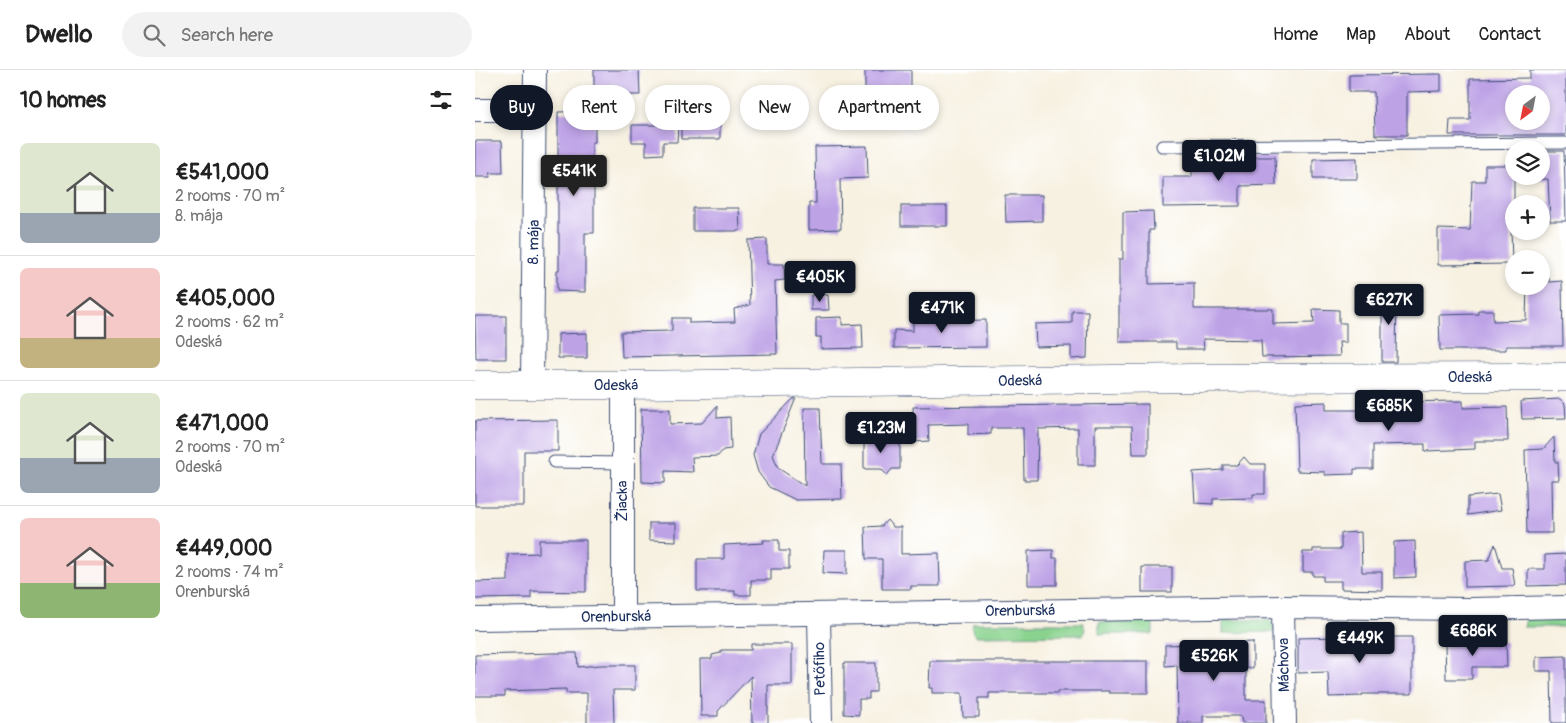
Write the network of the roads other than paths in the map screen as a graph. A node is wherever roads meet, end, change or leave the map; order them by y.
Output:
1 (535, 70) edge
2 (535, 85) edge
3 (475, 110) edge
4 (490, 110) edge
5 (535, 130) edge
6 (1566, 143) edge
7 (1162, 146) dead end
8 (1566, 377) edge
9 (533, 384) junction
10 (475, 385) edge
11 (623, 385) junction
12 (554, 462) dead end
13 (622, 463) junction
14 (1283, 607) junction
15 (1566, 607) edge
16 (819, 614) junction
17 (623, 617) junction
18 (475, 619) edge
19 (821, 723) edge
20 (1285, 723) edge

1 - 2 street, 8. mája
3 - 4 street
5 - 9 street, 8. mája
6 - 7 lane
8 - 11 street, Odeská
9 - 10 street, Odeská
9 - 11 street, Odeská
11 - 13 street, Žiacka
12 - 13 lane
13 - 17 street, Žiacka
14 - 15 street, Orenburská
14 - 16 street, Orenburská
14 - 20 street, Máchova
16 - 17 street, Orenburská
16 - 19 street, Petőfiho
17 - 18 street, Orenburská

